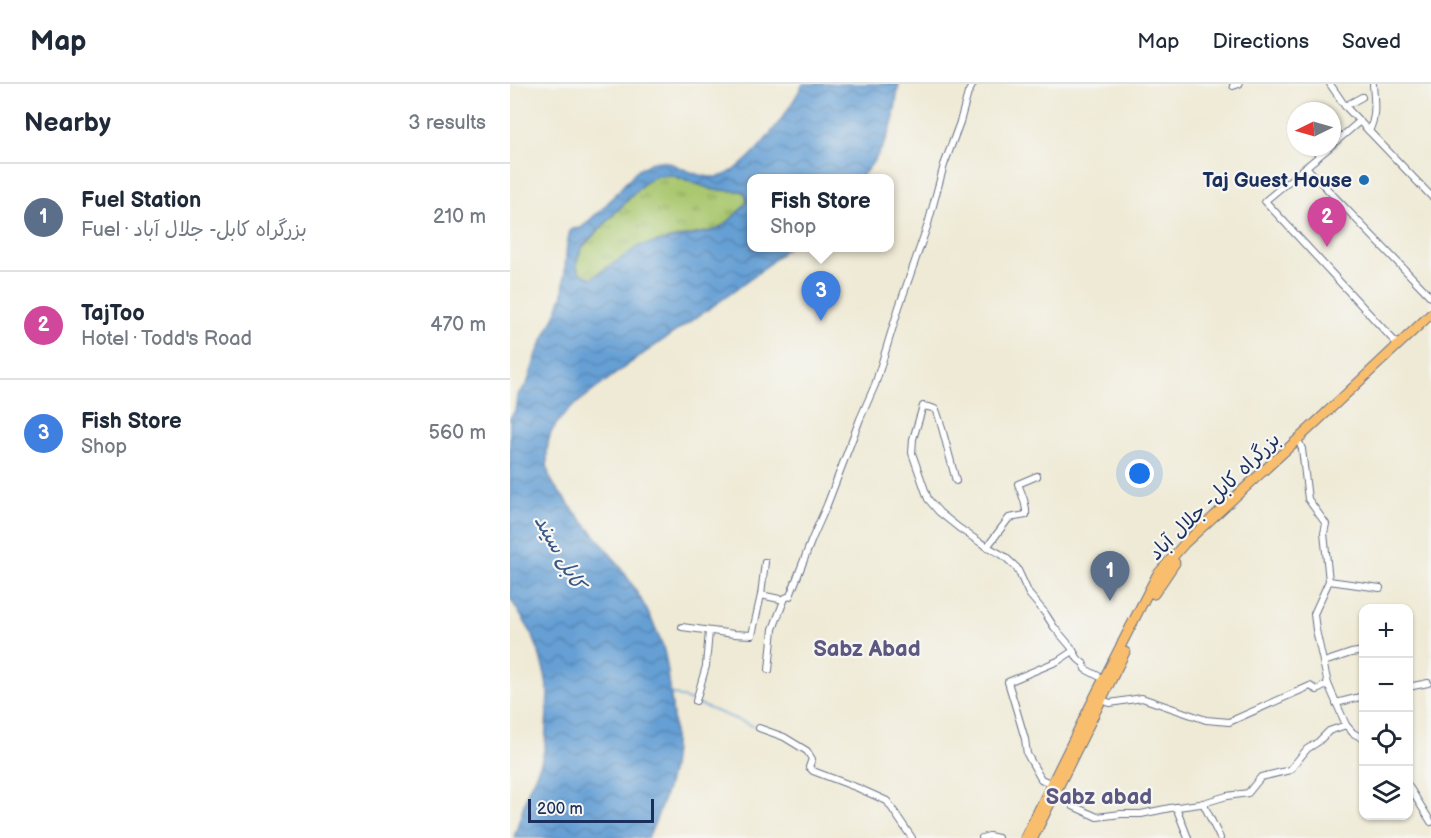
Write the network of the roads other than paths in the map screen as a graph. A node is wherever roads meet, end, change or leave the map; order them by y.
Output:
1 (973, 84) edge
2 (1330, 84) edge
3 (1373, 84) edge
4 (1362, 97) dead end
5 (1344, 106) junction
6 (1360, 121) junction
7 (1369, 131) junction
8 (1341, 137) edge
9 (1319, 156) edge
10 (1306, 167) junction
11 (1431, 196) edge
12 (1431, 297) edge
13 (1431, 314) edge
14 (1431, 321) edge
15 (1398, 345) junction
16 (1300, 444) junction
17 (1037, 476) dead end
18 (956, 481) dead end
19 (987, 547) junction
20 (765, 562) dead end
21 (1329, 581) junction
22 (1380, 588) dead end
23 (761, 595) junction
24 (784, 599) junction
25 (682, 627) dead end
26 (709, 631) junction
27 (1073, 651) junction
28 (1359, 652) edge
29 (1324, 662) junction
30 (769, 670) dead end
31 (1104, 679) junction
32 (1428, 683) dead end
33 (1328, 684) junction
34 (1413, 686) edge
35 (1359, 697) edge
36 (1098, 698) junction
37 (696, 701) dead end
38 (1336, 703) junction
39 (1346, 726) junction
40 (759, 728) dead end
41 (1359, 736) edge
42 (1054, 788) junction
43 (1413, 793) edge
44 (1203, 803) junction
45 (1176, 807) junction
46 (1431, 822) edge
47 (912, 838) edge
48 (982, 838) edge
49 (998, 838) edge
50 (1025, 838) edge
51 (1033, 838) edge
52 (1188, 838) edge
53 (1220, 838) edge

1 - 24 street
2 - 5 street
3 - 7 street
4 - 5 street
5 - 6 street
6 - 7 street
6 - 8 street
7 - 11 street
9 - 10 street
10 - 12 street
10 - 15 street
13 - 15 highway, بزرگراه کابل- جلال آباد
14 - 16 highway, بزرگراه کابل- جلال آباد
15 - 31 highway, بزرگراه کابل- جلال آباد
16 - 21 street
16 - 36 highway, بزرگراه کابل- جلال آباد
17 - 19 street
18 - 19 street
19 - 27 street
20 - 23 street
21 - 22 street
21 - 29 street
23 - 24 street
23 - 26 street
24 - 30 street
25 - 26 street
26 - 37 street
27 - 31 street
27 - 42 street
28 - 29 street
29 - 33 street
31 - 36 highway, بزرگراه کابل- جلال آباد
32 - 34 street
33 - 36 street
33 - 38 street
35 - 38 street
36 - 42 highway, بزرگراه کابل- جلال آباد
38 - 39 street
39 - 41 street
39 - 44 street
40 - 47 street
42 - 45 street
42 - 50 highway, بزرگراه کابل- جلال آباد
42 - 51 highway, بزرگراه کابل- جلال آباد
43 - 46 street
44 - 45 street
44 - 53 street
45 - 52 street
48 - 49 street

